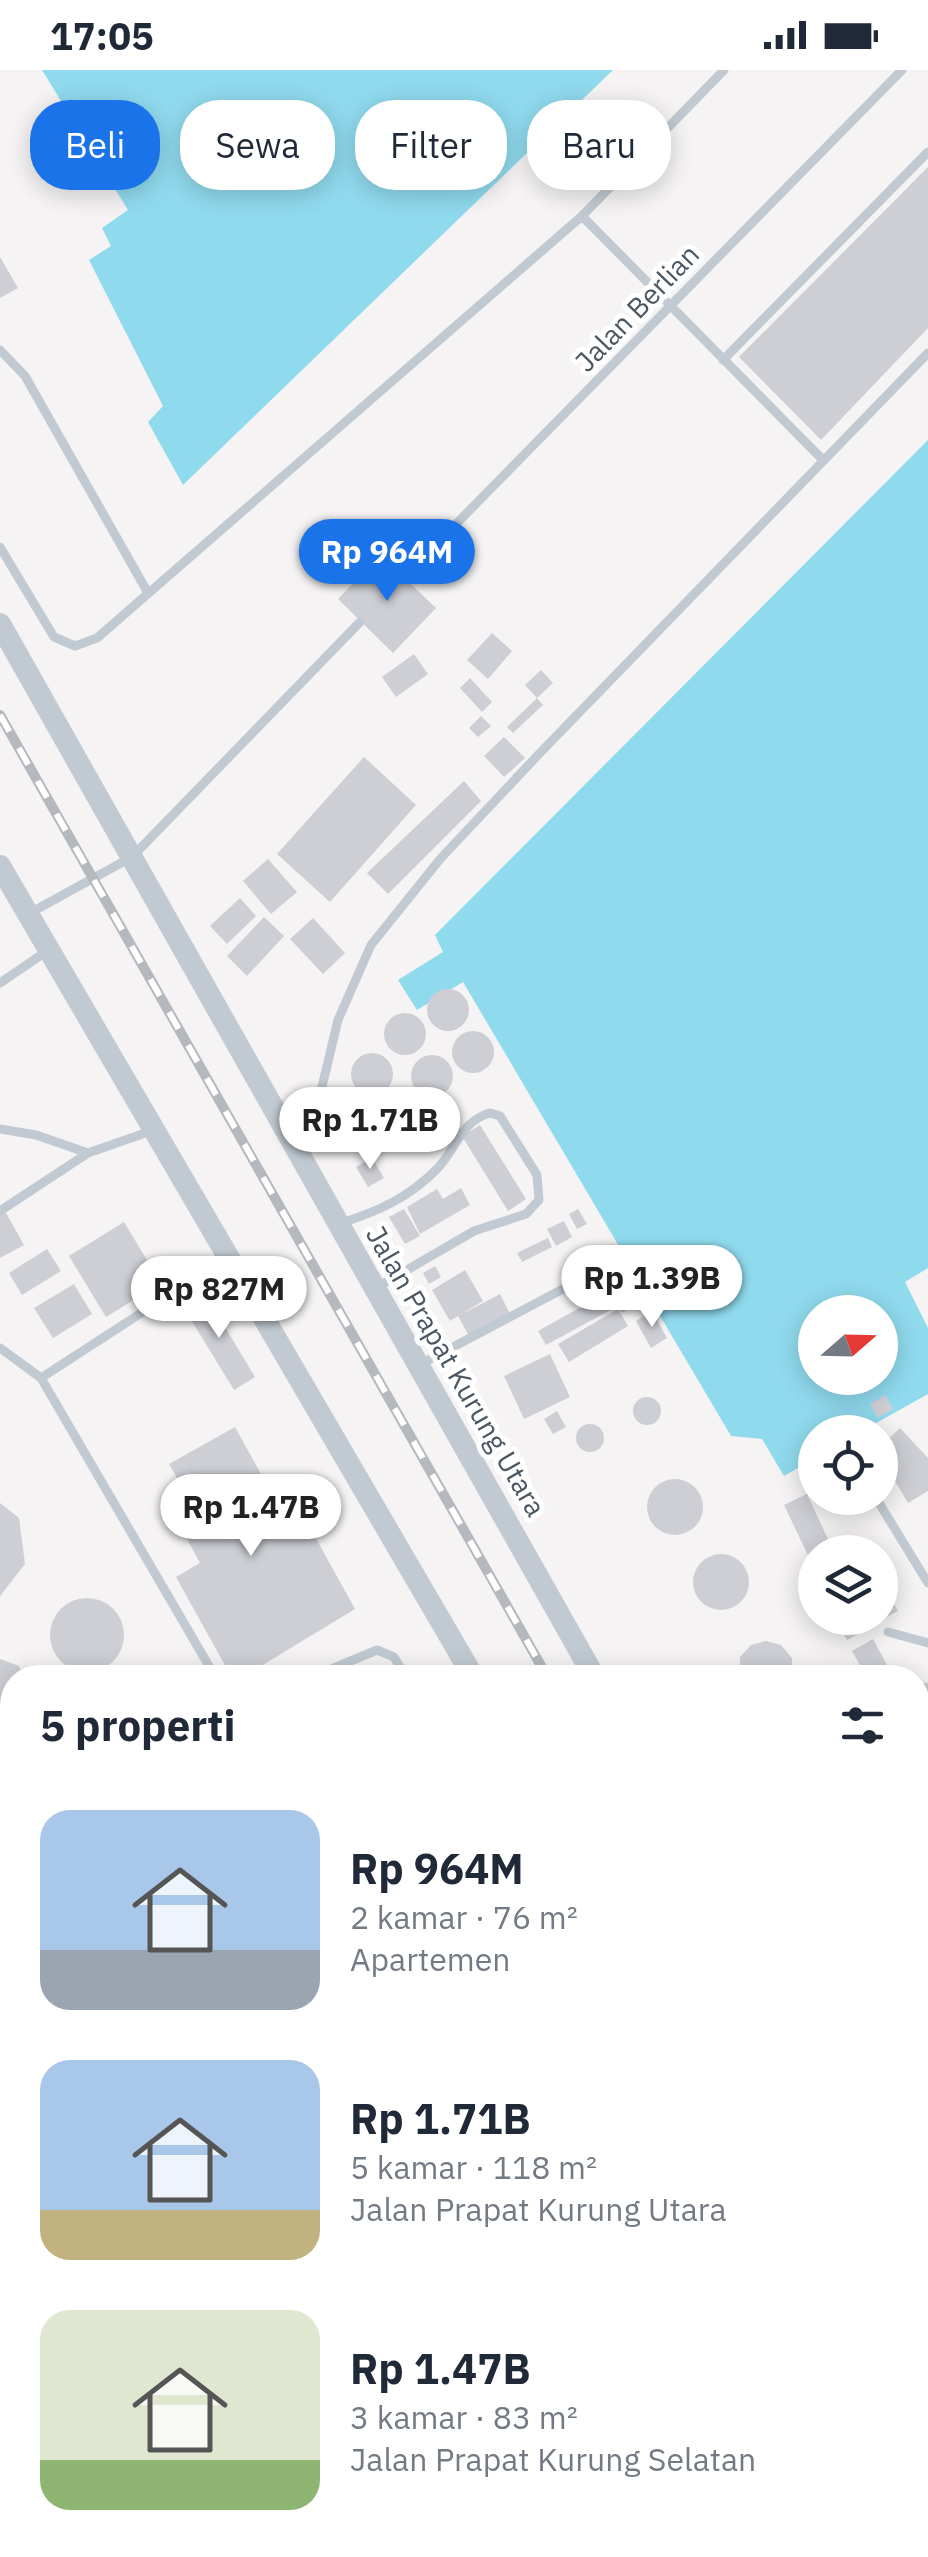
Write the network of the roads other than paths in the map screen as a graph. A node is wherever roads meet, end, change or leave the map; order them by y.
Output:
1 (724, 70) edge
2 (902, 70) edge
3 (928, 152) edge
4 (582, 216) junction
5 (669, 307) junction
6 (0, 350) edge
7 (928, 353) edge
8 (723, 360) junction
9 (822, 459) junction
10 (0, 548) edge
11 (404, 577) dead end
12 (148, 593) junction
13 (360, 622) dead end
14 (0, 624) edge
15 (132, 858) junction
16 (0, 866) edge
17 (28, 914) junction
18 (48, 950) junction
19 (0, 984) edge
20 (0, 1129) edge
21 (154, 1130) junction
22 (88, 1152) junction
23 (304, 1164) junction
24 (0, 1211) edge
25 (338, 1224) junction
26 (578, 1280) dead end
27 (375, 1288) junction
28 (172, 1293) dead end
29 (0, 1348) edge
30 (418, 1366) junction
31 (42, 1378) junction
32 (886, 1515) edge
33 (928, 1583) edge
34 (898, 1635) edge
35 (928, 1643) edge
36 (208, 1665) edge
37 (341, 1665) edge
38 (399, 1665) edge
39 (466, 1665) edge
40 (588, 1665) edge

1 - 4 lane
2 - 5 lane, Jalan Berlian
3 - 8 lane
4 - 5 lane
4 - 12 lane
5 - 8 lane
5 - 11 lane, Jalan Berlian
6 - 12 lane
7 - 9 lane
8 - 9 lane
9 - 23 lane
10 - 12 lane
13 - 15 lane
14 - 15 street, Jalan Prapat Kurung Utara
15 - 17 lane
15 - 23 street, Jalan Prapat Kurung Utara
16 - 17 street
17 - 18 street
18 - 19 lane
18 - 21 street
20 - 22 lane
21 - 22 lane
21 - 39 street
22 - 24 lane
23 - 25 street, Jalan Prapat Kurung Utara
25 - 27 street, Jalan Prapat Kurung Utara
25 - 27 lane
26 - 30 lane
27 - 30 street, Jalan Prapat Kurung Utara
28 - 31 lane
29 - 31 lane
30 - 40 street, Jalan Prapat Kurung Utara
31 - 36 lane
32 - 33 lane
34 - 35 lane
37 - 38 lane

